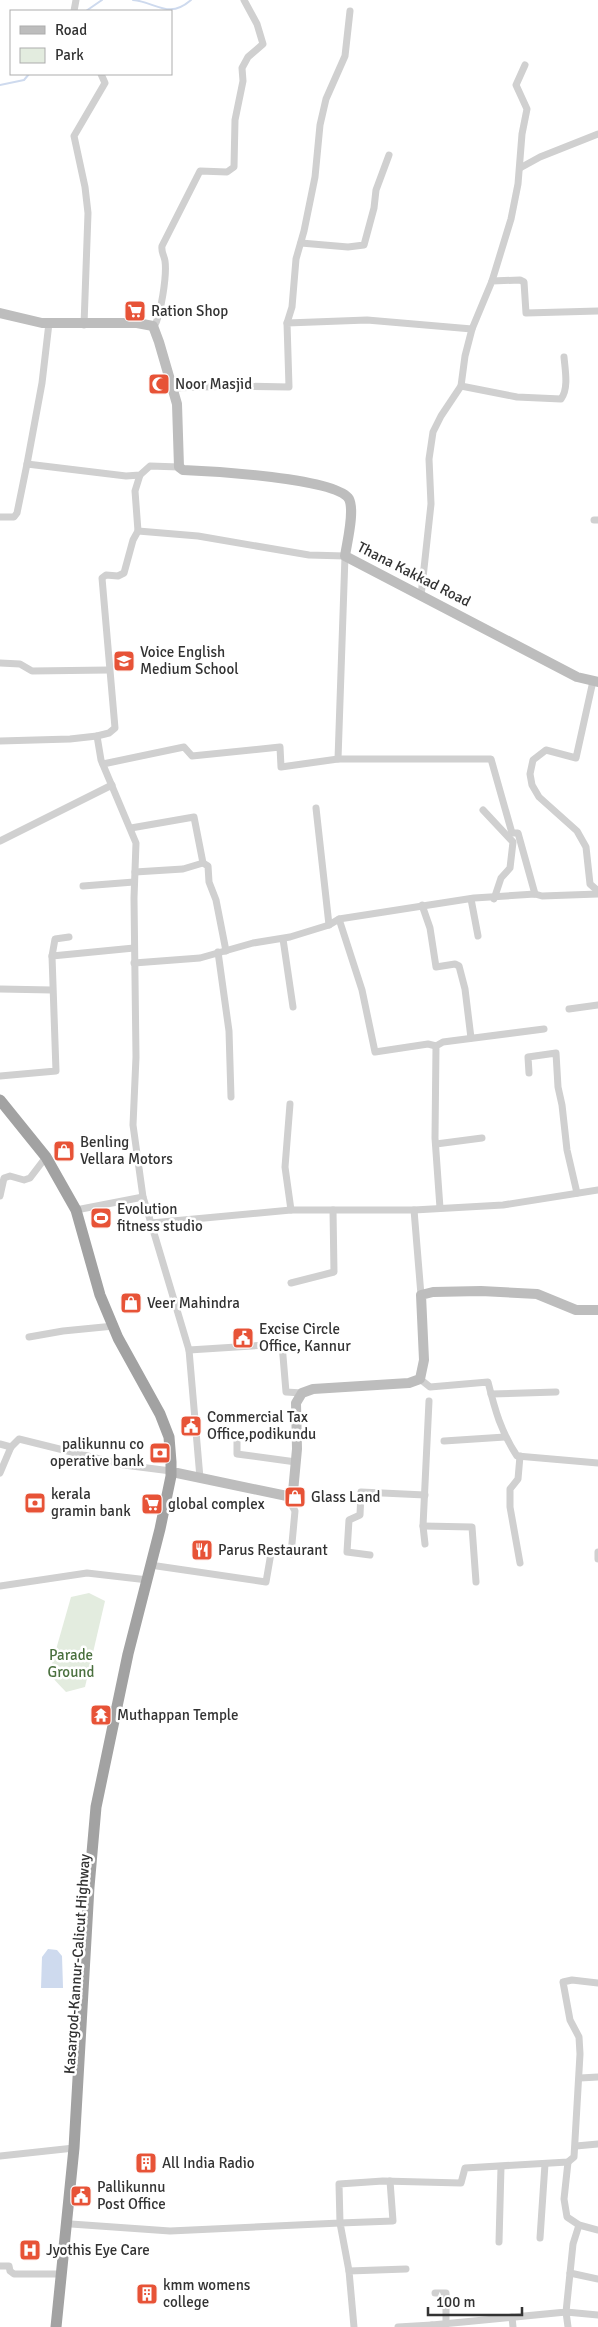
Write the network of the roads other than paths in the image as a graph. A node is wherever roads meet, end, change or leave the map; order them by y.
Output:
1 (244, 0) edge
2 (350, 11) dead end
3 (525, 65) dead end
4 (102, 75) edge
5 (598, 134) edge
6 (389, 155) dead end
7 (520, 168) junction
8 (301, 243) junction
9 (492, 281) junction
10 (598, 311) edge
11 (0, 313) edge
12 (49, 324) junction
13 (287, 324) junction
14 (84, 325) junction
15 (154, 327) junction
16 (472, 329) junction
17 (564, 357) dead end
18 (461, 386) junction
19 (173, 388) junction
20 (27, 464) junction
21 (179, 467) junction
22 (140, 475) junction
23 (0, 518) edge
24 (138, 531) junction
25 (345, 556) junction
26 (421, 596) junction
27 (0, 663) edge
28 (109, 670) junction
29 (595, 681) edge
30 (97, 736) junction
31 (0, 741) edge
32 (338, 759) junction
33 (103, 764) junction
34 (112, 785) junction
35 (316, 808) dead end
36 (483, 810) dead end
37 (131, 828) junction
38 (0, 841) edge
39 (203, 863) junction
40 (135, 872) junction
41 (134, 882) junction
42 (83, 886) dead end
43 (598, 893) edge
44 (536, 894) junction
45 (471, 899) junction
46 (494, 899) junction
47 (422, 905) junction
48 (339, 919) junction
49 (329, 925) junction
50 (478, 936) dead end
51 (69, 937) dead end
52 (283, 939) junction
53 (134, 948) junction
54 (222, 952) junction
55 (52, 956) junction
56 (134, 963) junction
57 (0, 989) edge
58 (52, 990) junction
59 (598, 1005) edge
60 (293, 1008) dead end
61 (568, 1009) dead end
62 (544, 1029) dead end
63 (471, 1038) junction
64 (436, 1046) junction
65 (529, 1073) dead end
66 (0, 1076) edge
67 (230, 1097) dead end
68 (0, 1100) edge
69 (290, 1104) dead end
70 (482, 1138) dead end
71 (436, 1144) junction
72 (46, 1157) junction
73 (598, 1190) edge
74 (577, 1193) junction
75 (0, 1196) edge
76 (143, 1197) junction
77 (440, 1208) junction
78 (76, 1210) junction
79 (291, 1210) junction
80 (333, 1210) junction
81 (414, 1210) junction
82 (151, 1223) junction
83 (292, 1284) dead end
84 (421, 1295) junction
85 (598, 1310) edge
86 (114, 1326) junction
87 (29, 1337) dead end
88 (189, 1350) junction
89 (420, 1379) junction
90 (556, 1392) dead end
91 (302, 1393) junction
92 (491, 1394) junction
93 (429, 1400) dead end
94 (237, 1435) dead end
95 (505, 1437) junction
96 (444, 1441) dead end
97 (0, 1444) edge
98 (11, 1447) junction
99 (520, 1456) junction
100 (296, 1462) junction
101 (598, 1463) edge
102 (174, 1472) junction
103 (0, 1473) edge
104 (200, 1478) junction
105 (425, 1495) junction
106 (287, 1496) junction
107 (423, 1526) junction
108 (425, 1544) dead end
109 (598, 1552) edge
110 (271, 1553) dead end
111 (291, 1554) dead end
112 (370, 1555) dead end
113 (598, 1559) edge
114 (520, 1563) dead end
115 (157, 1566) junction
116 (148, 1580) junction
117 (476, 1582) dead end
118 (0, 1586) edge
119 (598, 1983) edge
120 (598, 2077) edge
121 (580, 2078) junction
122 (598, 2144) edge
123 (576, 2146) junction
124 (74, 2148) junction
125 (0, 2156) edge
126 (568, 2162) junction
127 (545, 2164) junction
128 (501, 2167) junction
129 (390, 2181) junction
130 (340, 2223) junction
131 (69, 2224) junction
132 (579, 2225) junction
133 (598, 2230) edge
134 (540, 2238) dead end
135 (499, 2242) dead end
136 (0, 2266) edge
137 (406, 2268) dead end
138 (349, 2271) junction
139 (570, 2273) junction
140 (60, 2274) junction
141 (598, 2279) edge
142 (434, 2293) dead end
143 (566, 2312) junction
144 (598, 2316) edge
145 (512, 2317) junction
146 (446, 2324) junction
147 (432, 2326) edge
148 (56, 2327) edge
149 (62, 2327) edge
150 (354, 2327) edge
151 (398, 2327) edge
152 (513, 2327) edge
153 (568, 2327) edge

1 - 15 street
2 - 8 street
3 - 7 street
4 - 14 street
5 - 7 street
6 - 8 street
7 - 9 street
8 - 13 street
9 - 10 street
9 - 16 street
11 - 12 main road
12 - 14 main road
12 - 20 street
13 - 16 street
13 - 19 street
14 - 15 main road
15 - 19 main road
16 - 18 street
17 - 18 street
18 - 26 street
19 - 21 main road
20 - 22 street
20 - 23 street
21 - 22 street
21 - 25 main road, Thana Kakkad Road
22 - 24 street
24 - 25 street
24 - 28 street
25 - 26 main road, Thana Kakkad Road
25 - 32 street
26 - 29 main road, Thana Kakkad Road
27 - 28 street
28 - 30 street
29 - 43 street
30 - 31 street
30 - 33 street
32 - 33 street
32 - 44 street
33 - 34 street
34 - 37 street
34 - 38 street
35 - 49 street
36 - 46 street
37 - 39 street
37 - 40 street
39 - 40 street
39 - 54 street
40 - 41 street
41 - 42 street
41 - 53 street
43 - 44 street
44 - 46 street
45 - 46 street
45 - 47 street
45 - 50 street
47 - 48 street
47 - 63 street
48 - 49 street
48 - 64 street
49 - 52 street
51 - 55 street
52 - 54 street
52 - 60 street
53 - 55 street
53 - 56 street
54 - 56 street
54 - 67 street
55 - 58 street
56 - 76 street
57 - 58 street
58 - 66 street
59 - 61 street
62 - 63 street
63 - 64 street
64 - 71 street
65 - 74 street
68 - 72 highway, Kasargod-Kannur-Calicut Highway
69 - 79 street
70 - 71 street
71 - 77 street
72 - 75 street
72 - 78 highway, Kasargod-Kannur-Calicut Highway
73 - 74 street
74 - 77 street
76 - 78 street
76 - 82 street
77 - 81 street
78 - 86 highway, Kasargod-Kannur-Calicut Highway
79 - 80 street
79 - 82 street
80 - 81 street
80 - 83 street
81 - 84 street
82 - 88 street
84 - 85 main road
84 - 89 main road
86 - 87 street
86 - 102 highway, Kasargod-Kannur-Calicut Highway
88 - 91 street
88 - 104 street
89 - 91 main road
89 - 92 street
90 - 92 street
91 - 100 main road
92 - 95 street
93 - 105 street
94 - 100 street
95 - 96 street
95 - 99 street
97 - 98 street
98 - 102 street
98 - 103 street
99 - 101 street
99 - 114 street
100 - 106 main road
102 - 104 main road
102 - 115 highway, Kasargod-Kannur-Calicut Highway
102 - 116 highway, Kasargod-Kannur-Calicut Highway
104 - 106 main road
105 - 107 street
105 - 112 street
106 - 111 street
107 - 108 street
107 - 117 street
109 - 113 street
110 - 115 street
115 - 131 highway, Kasargod-Kannur-Calicut Highway
116 - 118 street
116 - 124 highway, Kasargod-Kannur-Calicut Highway
119 - 121 street
120 - 121 street
121 - 123 street
122 - 123 street
123 - 126 street
124 - 125 street
124 - 131 highway, Kasargod-Kannur-Calicut Highway
126 - 127 street
126 - 132 street
127 - 128 street
127 - 134 street
128 - 129 street
128 - 135 street
129 - 130 street
129 - 130 street
130 - 131 street
130 - 138 street
131 - 140 highway, Kasargod-Kannur-Calicut Highway
131 - 149 highway, Kasargod-Kannur-Calicut Highway
132 - 133 street
132 - 139 street
136 - 140 street
137 - 138 street
138 - 150 street
139 - 141 street
139 - 143 street
140 - 148 highway, Kasargod-Kannur-Calicut Highway
142 - 146 street
143 - 144 street
143 - 145 street
143 - 153 street
145 - 146 street
145 - 152 street
146 - 147 street
147 - 151 street

